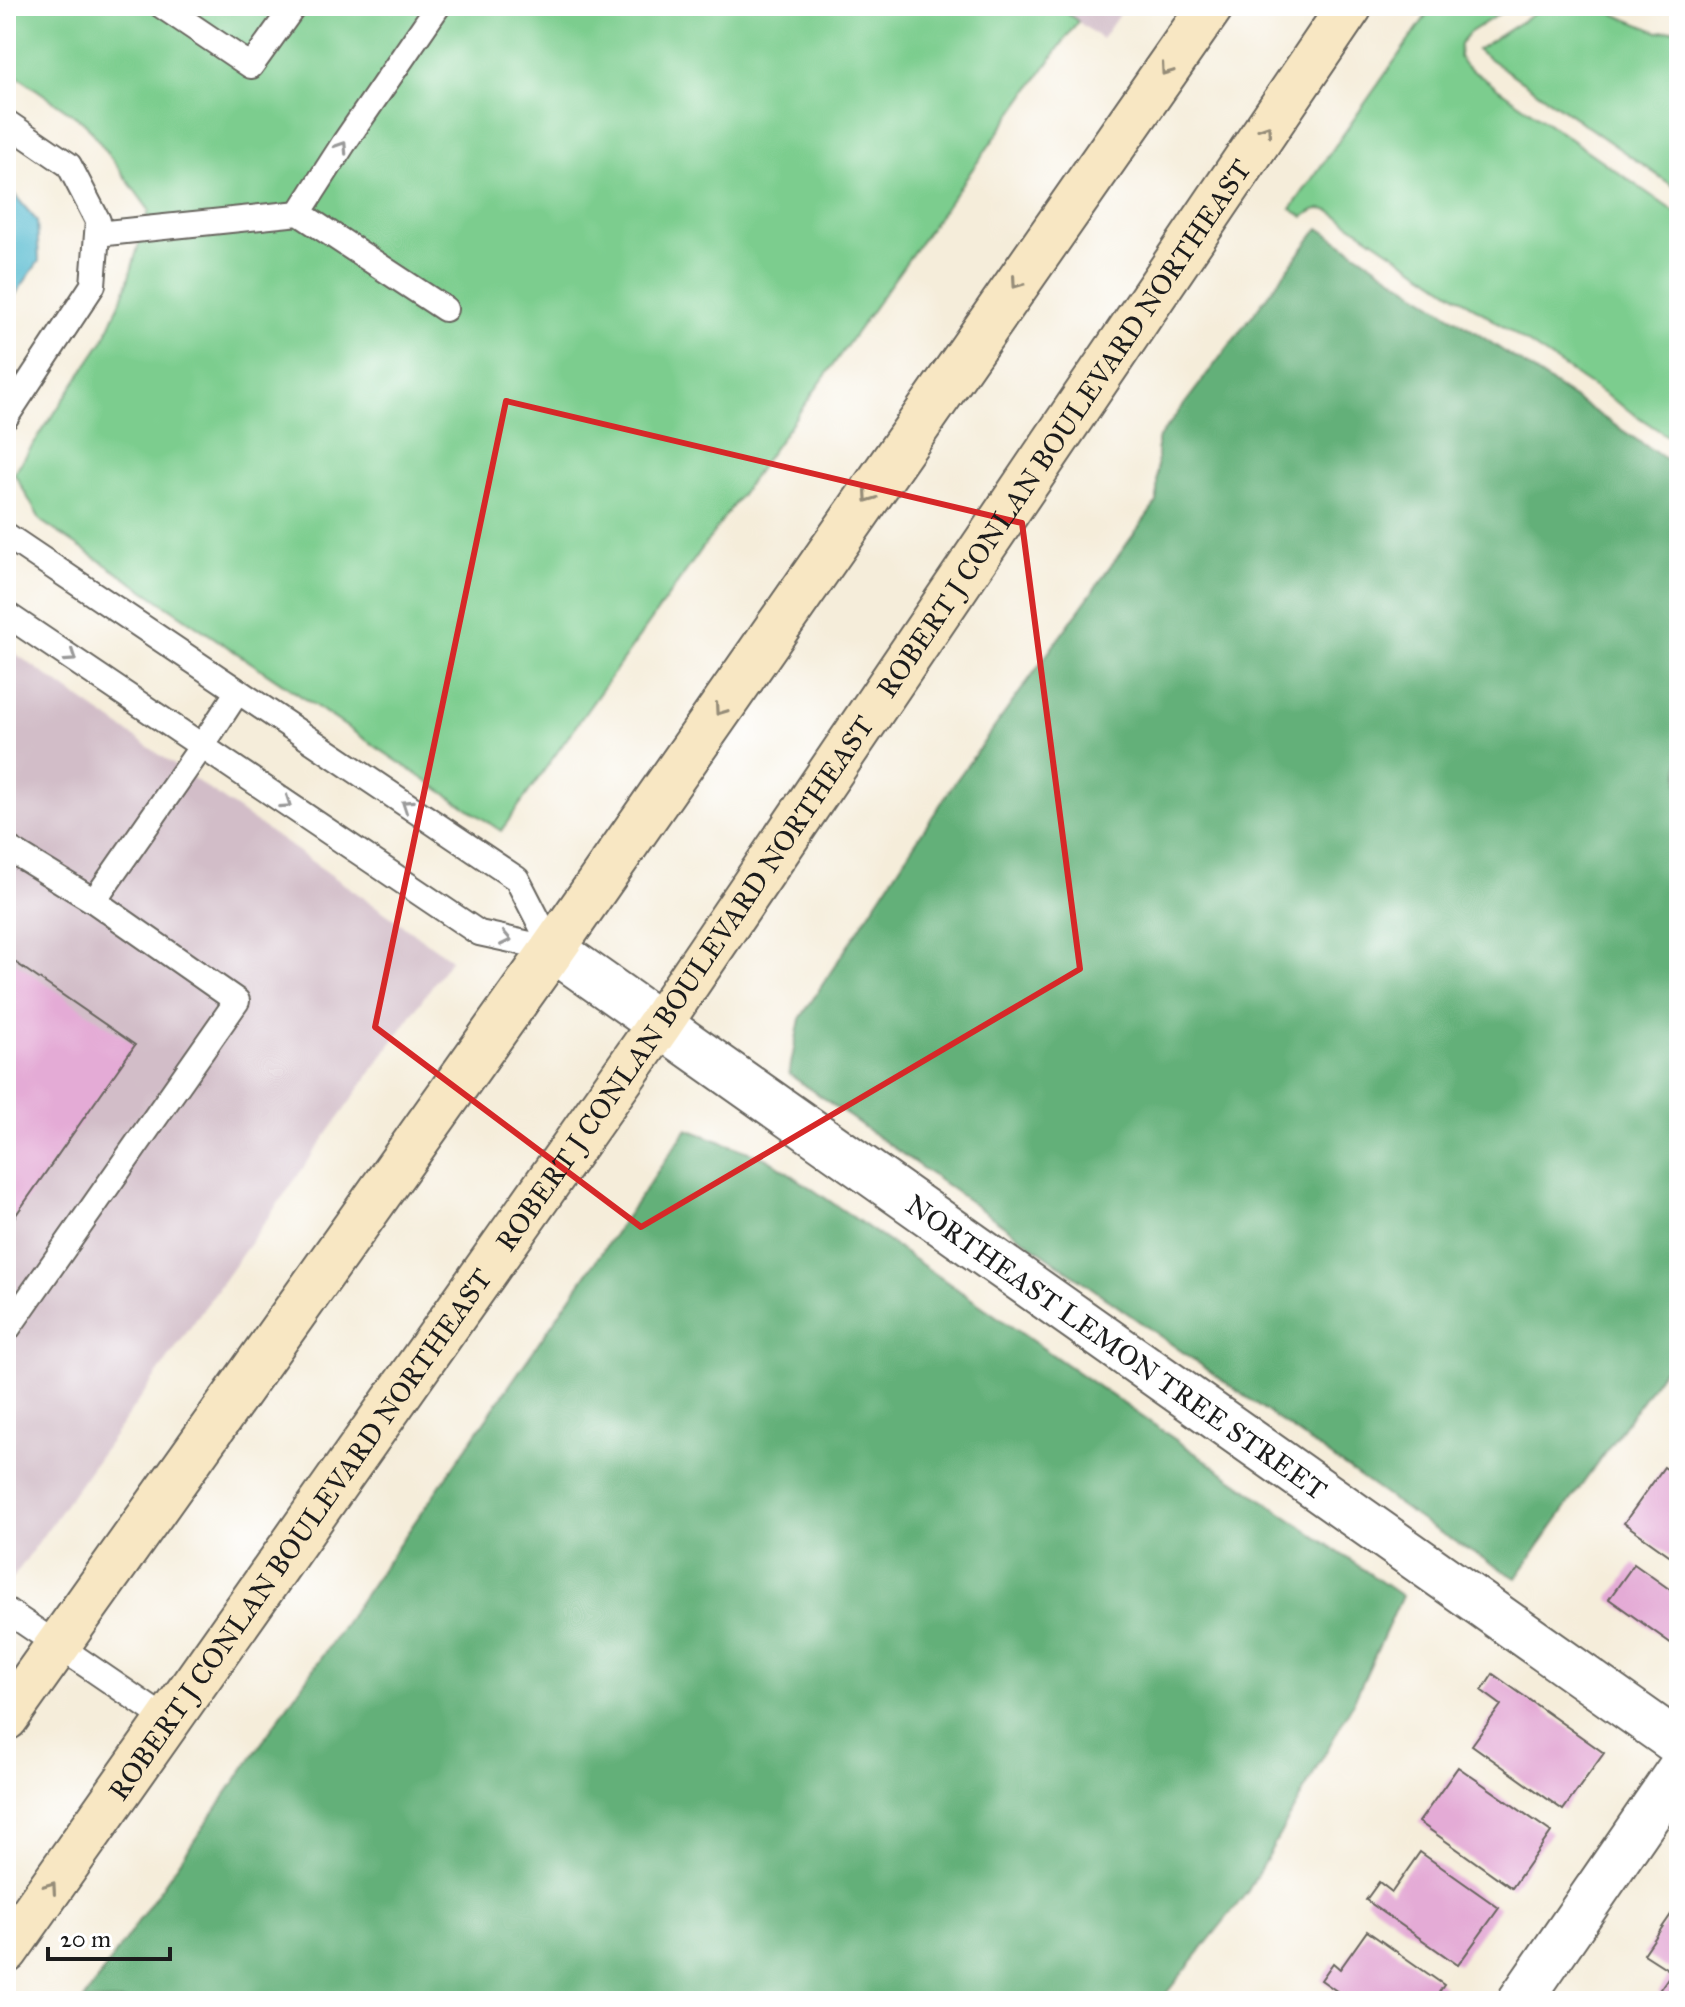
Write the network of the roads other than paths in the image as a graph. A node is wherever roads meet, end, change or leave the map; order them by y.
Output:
1 (162, 6) edge
2 (294, 6) edge
3 (438, 6) edge
4 (1211, 6) edge
5 (1350, 6) edge
6 (6, 122) edge
7 (299, 213) junction
8 (97, 234) junction
9 (445, 309) dead end
10 (6, 417) edge
11 (6, 535) edge
12 (6, 614) edge
13 (238, 691) junction
14 (202, 746) junction
15 (6, 847) edge
16 (94, 901) junction
17 (553, 949) junction
18 (659, 1025) junction
19 (6, 1331) edge
20 (6, 1610) edge
21 (57, 1644) junction
22 (6, 1718) edge
23 (167, 1720) junction
24 (1679, 1744) edge
25 (1679, 1770) edge
26 (6, 1951) edge
27 (1520, 2001) edge

1 - 2 lane
7 -> 3 lane
4 -> 17 main road
18 -> 5 main road, ROBERT J CONLAN BOULEVARD NORTHEAST
6 - 8 lane
7 - 8 lane
7 - 9 lane
8 - 10 lane
11 - 13 lane
12 -> 14 lane
13 - 14 lane
17 -> 13 lane
14 - 16 lane
14 -> 17 lane
15 - 16 lane
16 - 19 lane
17 - 18 street, NORTHEAST LEMON TREE STREET
17 - 21 main road
18 - 23 main road, ROBERT J CONLAN BOULEVARD NORTHEAST
18 - 24 street, NORTHEAST LEMON TREE STREET
20 - 21 lane
21 - 22 main road
21 - 23 lane
26 -> 23 main road, ROBERT J CONLAN BOULEVARD NORTHEAST
25 - 27 street

